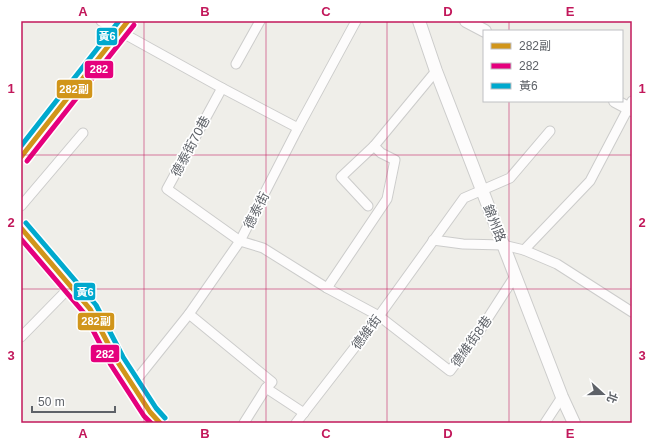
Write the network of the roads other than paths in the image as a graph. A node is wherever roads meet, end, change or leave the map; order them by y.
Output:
1 (101, 21) edge
2 (128, 21) edge
3 (260, 21) edge
4 (356, 21) edge
5 (419, 21) edge
6 (470, 22) edge
7 (483, 30) edge
8 (120, 32) junction
9 (236, 64) dead end
10 (436, 71) junction
11 (222, 88) junction
12 (618, 102) edge
13 (631, 106) edge
14 (298, 128) junction
15 (550, 131) dead end
16 (83, 133) dead end
17 (374, 146) junction
18 (21, 157) edge
19 (482, 190) junction
20 (21, 206) edge
21 (368, 206) dead end
22 (21, 228) edge
23 (433, 240) junction
24 (240, 241) junction
25 (503, 245) junction
26 (524, 250) junction
27 (515, 276) junction
28 (70, 287) junction
29 (327, 288) junction
30 (632, 312) edge
31 (189, 314) junction
32 (379, 316) junction
33 (21, 337) edge
34 (133, 384) junction
35 (266, 388) junction
36 (562, 396) junction
37 (304, 413) junction
38 (160, 423) edge
39 (244, 423) edge
40 (296, 423) edge
41 (545, 423) edge
42 (574, 423) edge

1 - 8 street
2 - 8 street
3 - 9 street
4 - 14 street, 德泰街
5 - 10 street, 錦州路
6 - 7 street
8 - 11 street
8 - 18 street
10 - 17 street
10 - 19 street, 錦州路
11 - 14 street
11 - 24 street, 德泰街70巷
12 - 13 street
13 - 26 street
14 - 24 street, 德泰街
15 - 19 street, 德維街
16 - 20 street
17 - 21 street
17 - 29 street
19 - 23 street, 德維街
19 - 25 street, 錦州路
22 - 28 street
23 - 25 street
23 - 32 street, 德維街
24 - 29 street
24 - 31 street, 德泰街
25 - 26 street
25 - 27 street, 錦州路
26 - 30 street
27 - 32 street, 德維街8巷
27 - 36 street, 錦州路
28 - 33 street
28 - 34 street
29 - 32 street
31 - 34 street, 德泰街
31 - 35 street
32 - 37 street, 德維街
34 - 38 street
35 - 37 street
35 - 39 street
36 - 41 street
36 - 42 street, 錦州路
37 - 40 street, 德維街

